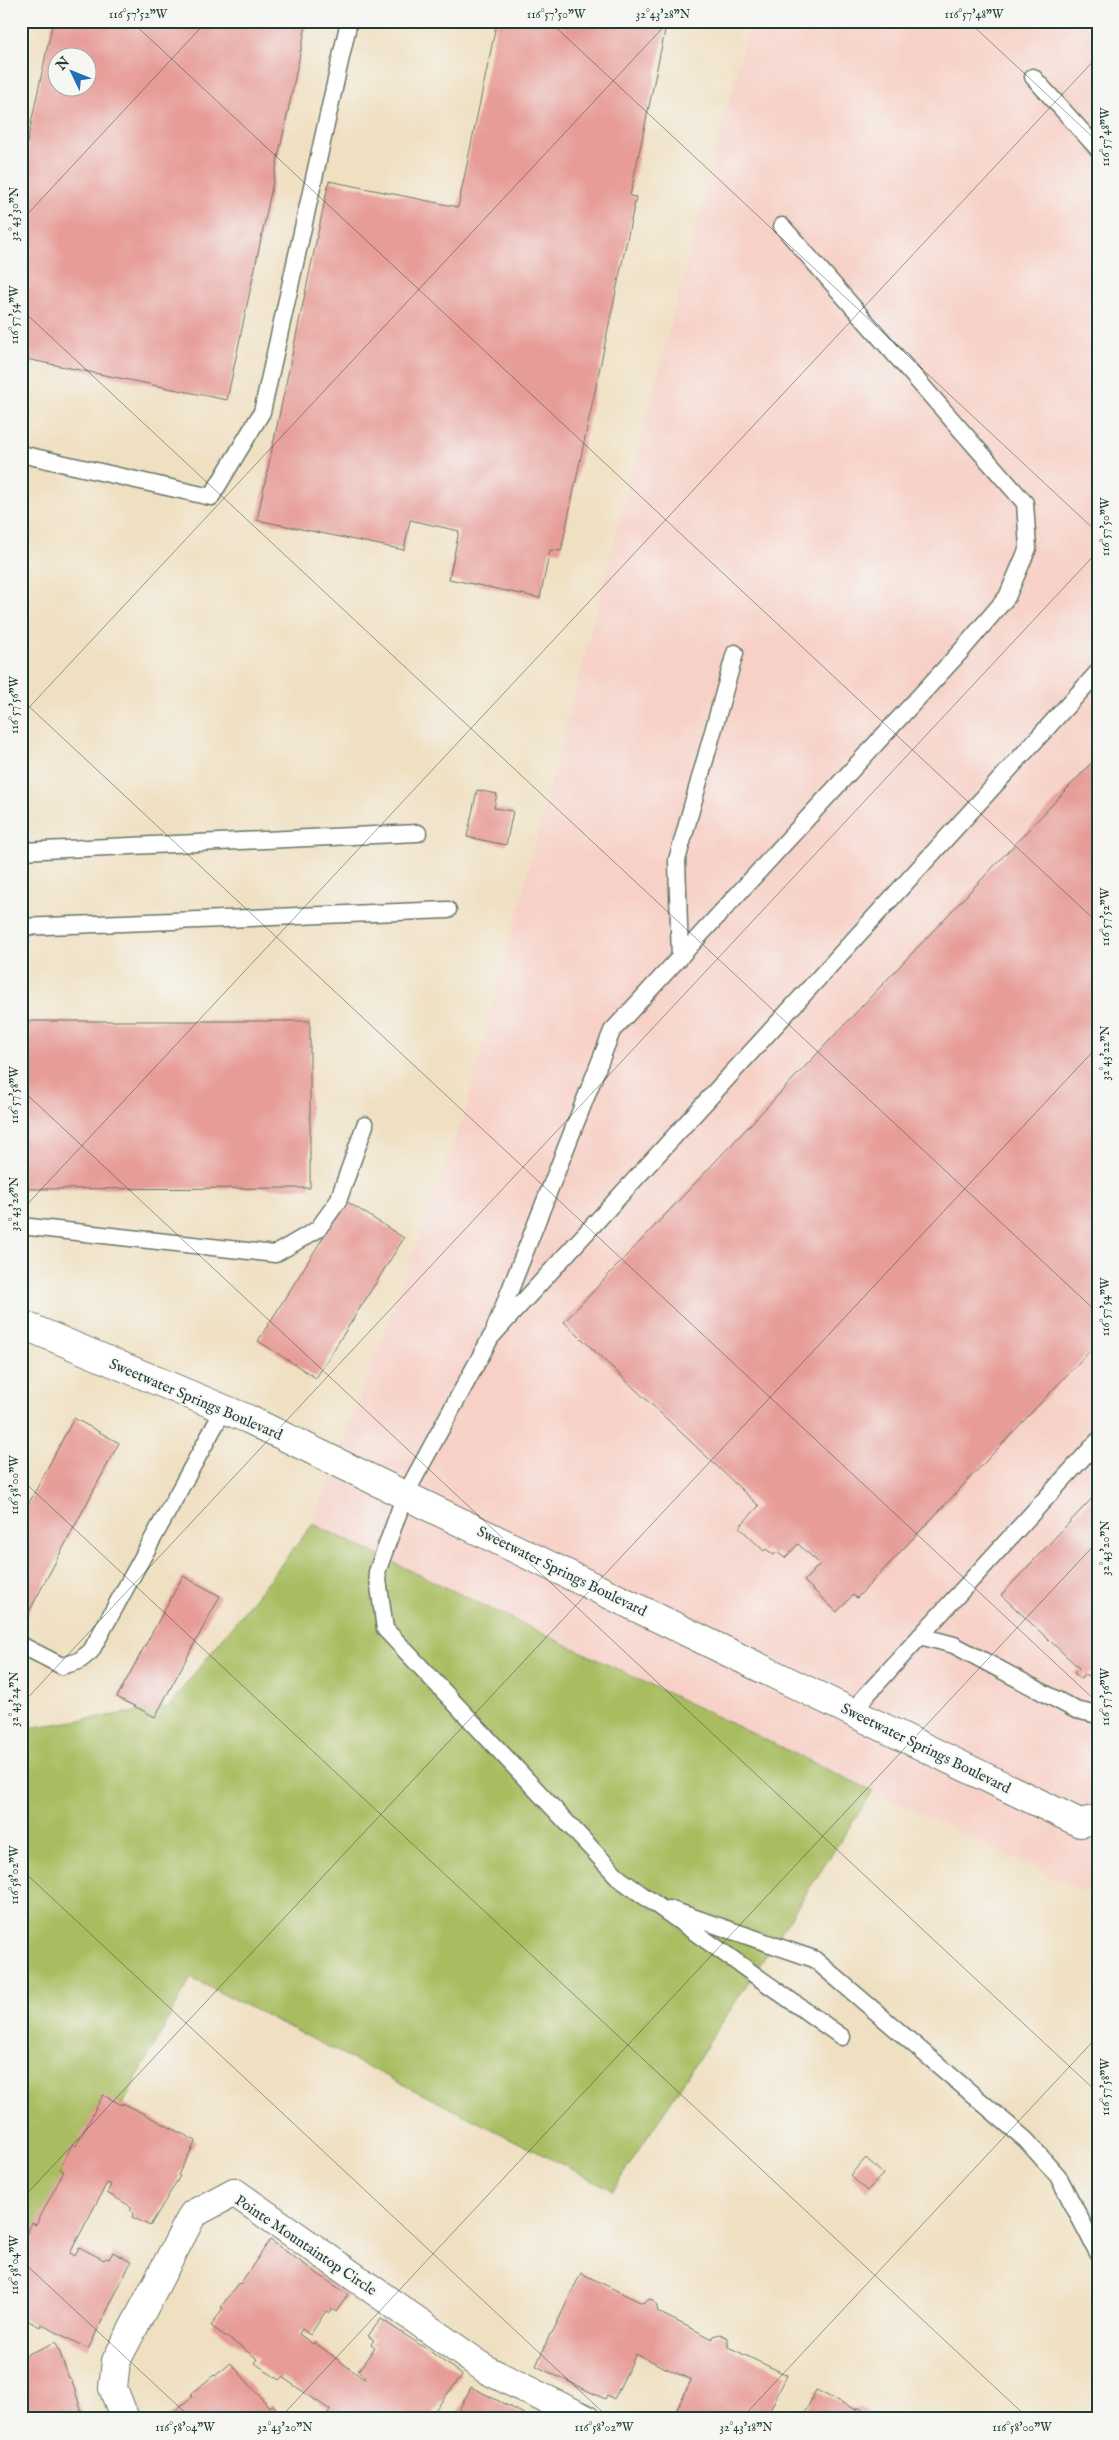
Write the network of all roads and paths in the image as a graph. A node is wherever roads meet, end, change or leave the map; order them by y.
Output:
1 (349, 21) edge
2 (1033, 77) dead end
3 (1098, 149) edge
4 (782, 226) dead end
5 (21, 454) edge
6 (735, 653) dead end
7 (1098, 672) edge
8 (418, 833) dead end
9 (21, 851) edge
10 (448, 910) dead end
11 (21, 927) edge
12 (680, 958) junction
13 (365, 1125) dead end
14 (21, 1226) edge
15 (21, 1324) edge
16 (491, 1337) junction
17 (224, 1409) junction
18 (1098, 1441) edge
19 (405, 1495) junction
20 (920, 1636) junction
21 (23, 1648) edge
22 (852, 1711) junction
23 (1098, 1715) edge
24 (1098, 1819) edge
25 (650, 1902) junction
26 (842, 2038) dead end
27 (1098, 2253) edge
28 (125, 2419) edge
29 (586, 2419) edge

1 - 5 lane
2 - 3 lane
4 - 12 lane
6 - 12 lane
7 - 16 lane
8 - 9 lane
10 - 11 lane
12 - 16 lane
13 - 14 lane
15 - 17 street, Sweetwater Springs Boulevard
16 - 19 lane
17 - 19 street, Sweetwater Springs Boulevard
17 - 21 lane
18 - 20 lane
19 - 22 street, Sweetwater Springs Boulevard
19 - 25 lane
20 - 22 lane
20 - 23 lane
22 - 24 street, Sweetwater Springs Boulevard
25 - 26 lane
25 - 27 lane
28 - 29 street, Pointe Mountaintop Circle

